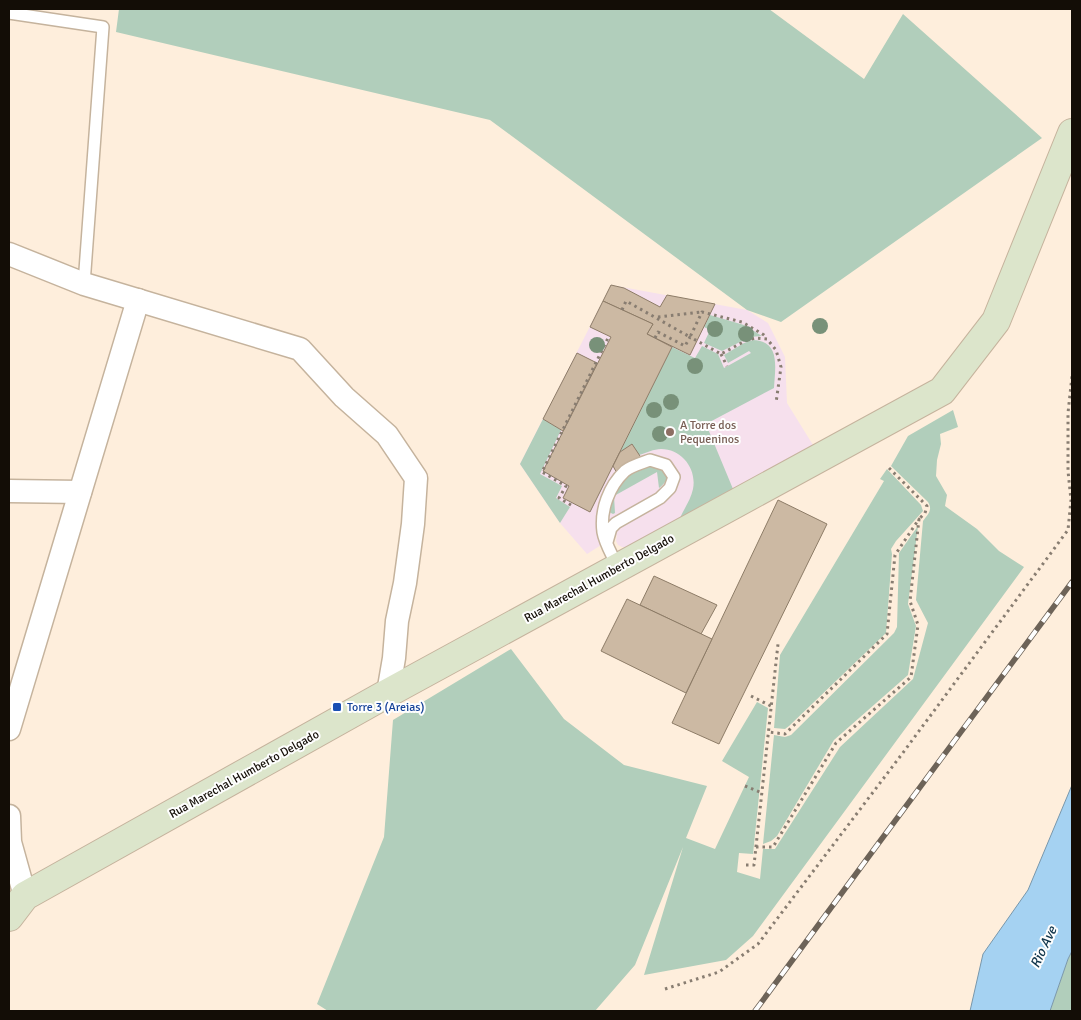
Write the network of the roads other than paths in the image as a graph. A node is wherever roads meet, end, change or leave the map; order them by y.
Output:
1 (9, 13) edge
2 (1072, 132) edge
3 (9, 254) edge
4 (84, 284) junction
5 (138, 300) junction
6 (9, 491) edge
7 (80, 492) junction
8 (606, 542) junction
9 (618, 568) junction
10 (388, 694) junction
11 (9, 729) edge
12 (9, 816) edge
13 (17, 906) edge

1 - 4 lane
2 - 9 street, Rua Marechal Humberto Delgado
3 - 4 street
4 - 5 street
5 - 7 street
5 - 10 street
6 - 7 street
7 - 11 street
8 - 8 lane
8 - 9 lane
9 - 10 street, Rua Marechal Humberto Delgado
10 - 13 street, Rua Marechal Humberto Delgado
12 - 13 street

